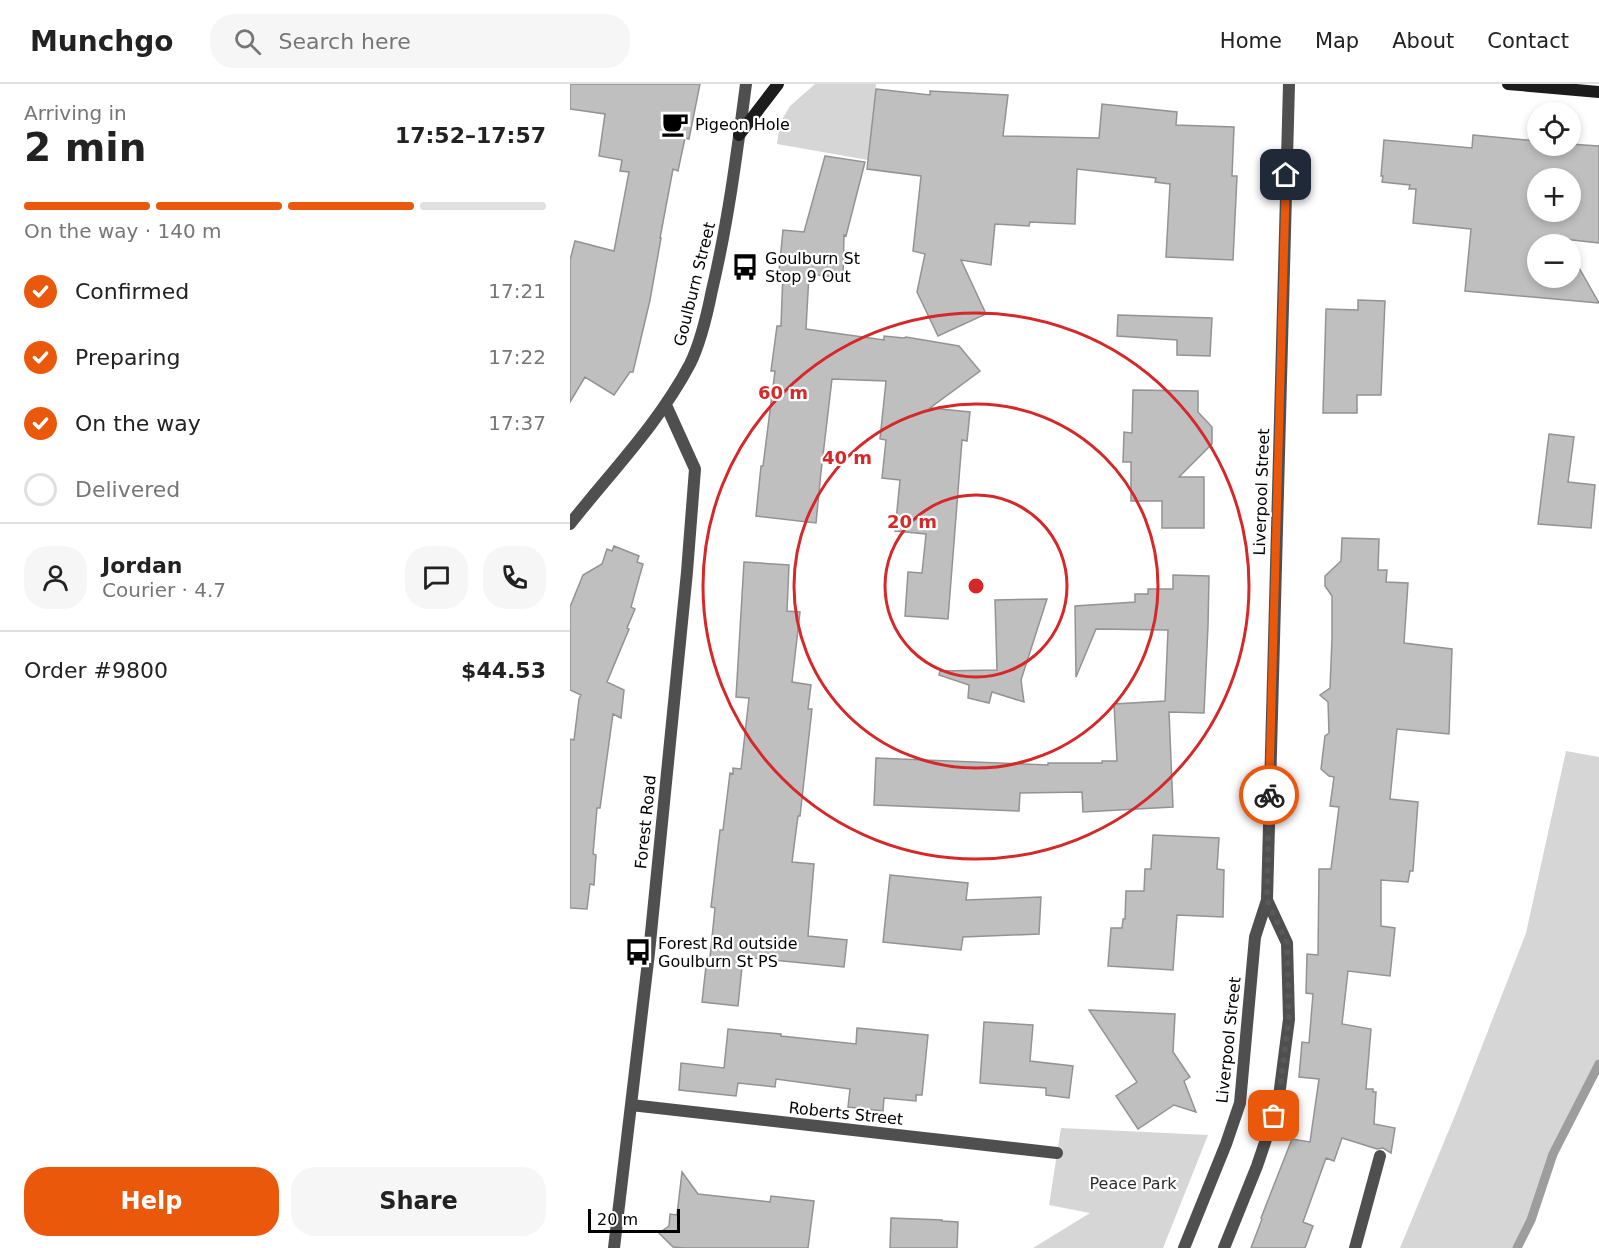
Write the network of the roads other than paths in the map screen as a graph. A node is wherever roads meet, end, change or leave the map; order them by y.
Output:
1 (746, 84) edge
2 (778, 84) edge
3 (1289, 84) edge
4 (1508, 84) edge
5 (1599, 92) edge
6 (739, 135) junction
7 (666, 405) junction
8 (570, 524) edge
9 (1267, 900) junction
10 (632, 1105) junction
11 (1057, 1153) dead end
12 (1380, 1156) dead end
13 (614, 1248) edge
14 (1184, 1248) edge
15 (1224, 1248) edge
16 (1355, 1248) edge

1 - 6 street, Goulburn Street
2 - 6 street
3 - 9 street, Liverpool Street
4 - 5 street
6 - 7 street, Goulburn Street
7 - 8 street, Goulburn Street
7 - 10 street, Forest Road
9 - 14 street, Liverpool Street
9 - 15 street, Liverpool Street
10 - 11 street, Roberts Street
10 - 13 street, Forest Road
12 - 16 street

